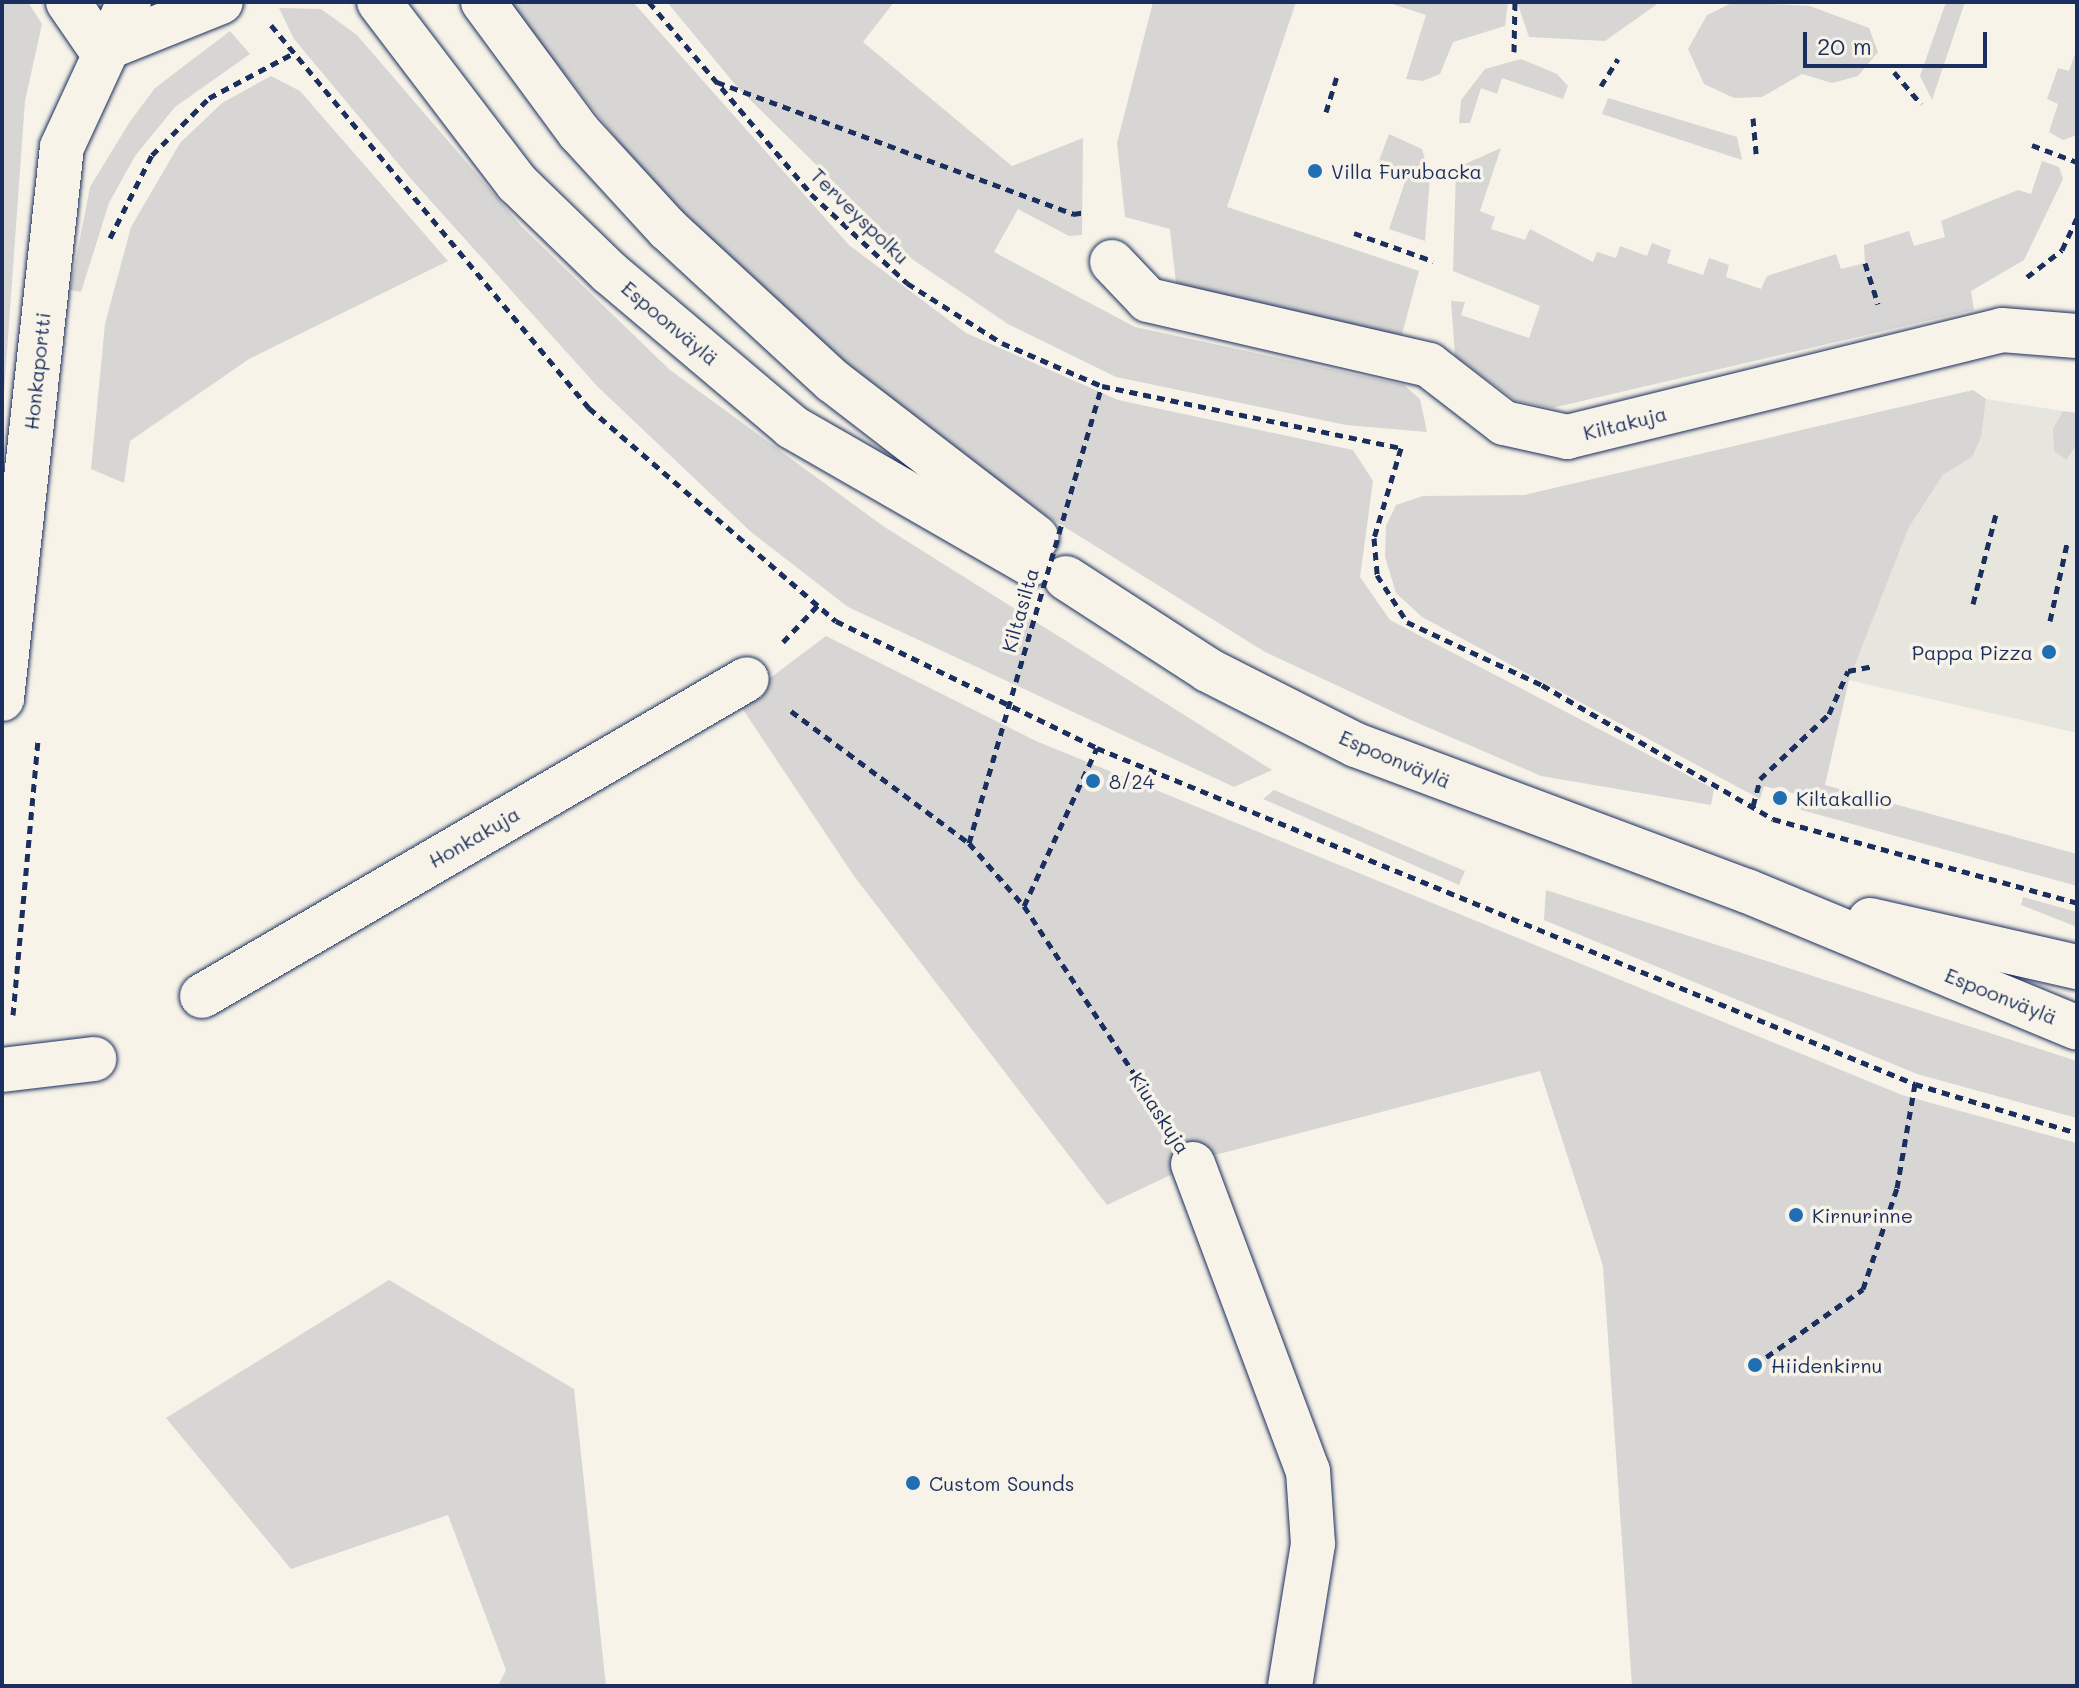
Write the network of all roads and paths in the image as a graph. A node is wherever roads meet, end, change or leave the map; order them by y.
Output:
1 (68, 2) edge
2 (129, 2) edge
3 (379, 2) edge
4 (483, 2) edge
5 (649, 2) edge
6 (1515, 2) edge
7 (242, 7) edge
8 (101, 50) junction
9 (1514, 52) dead end
10 (292, 54) junction
11 (1618, 59) dead end
12 (1894, 72) dead end
13 (1337, 77) dead end
14 (715, 81) junction
15 (1601, 86) dead end
16 (1921, 104) dead end
17 (1326, 112) dead end
18 (1753, 118) dead end
19 (2032, 145) dead end
20 (1756, 154) dead end
21 (2077, 162) edge
22 (1103, 209) dead end
23 (2077, 218) edge
24 (1354, 233) dead end
25 (107, 245) dead end
26 (1433, 261) dead end
27 (1112, 262) dead end
28 (1865, 263) dead end
29 (2013, 287) dead end
30 (1882, 317) dead end
31 (2077, 336) edge
32 (1102, 386) junction
33 (1996, 514) dead end
34 (2067, 544) dead end
35 (1044, 560) junction
36 (1973, 604) dead end
37 (2050, 621) dead end
38 (1874, 666) dead end
39 (747, 679) joint
40 (2, 699) edge
41 (40, 727) dead end
42 (1097, 748) junction
43 (1753, 806) junction
44 (969, 843) junction
45 (1747, 891) junction
46 (2077, 903) edge
47 (1024, 906) junction
48 (2077, 967) edge
49 (202, 996) dead end
50 (2077, 1028) edge
51 (94, 1059) dead end
52 (7, 1070) edge
53 (1915, 1084) junction
54 (2077, 1133) edge
55 (1193, 1164) joint
56 (1755, 1365) dead end
57 (1290, 1686) edge

1 - 8 street
2 - 8 street, Honkaportti
3 - 35 street, Espoonväylä
4 - 35 street, Espoonväylä
5 - 14 path, Terveyspolku
6 - 9 path
7 - 8 street
7 - 10 path
8 - 40 street, Honkaportti
10 - 25 path
10 - 42 path
11 - 15 path
12 - 16 path
13 - 17 path
14 - 22 path
14 - 32 path, Terveyspolku
18 - 20 path
19 - 21 path
23 - 29 path
24 - 26 path
27 - 31 street, Kiltakuja
28 - 30 path
32 - 43 path, Terveyspolku
32 - 44 path, Kiltasilta, bridge
33 - 36 path
34 - 37 path
35 - 45 street, Espoonväylä
38 - 43 path
39 - 44 path, Kiuaskuja
39 - 49 street, Honkakuja
41 - 52 path
42 - 47 path
42 - 53 path
43 - 46 path
44 - 47 path, Kiuaskuja
45 - 48 street, Espoonväylä
45 - 50 street, Espoonväylä
47 - 55 path, Kiuaskuja
51 - 52 street
53 - 54 path
53 - 56 path
55 - 57 street, Kiuaskuja

